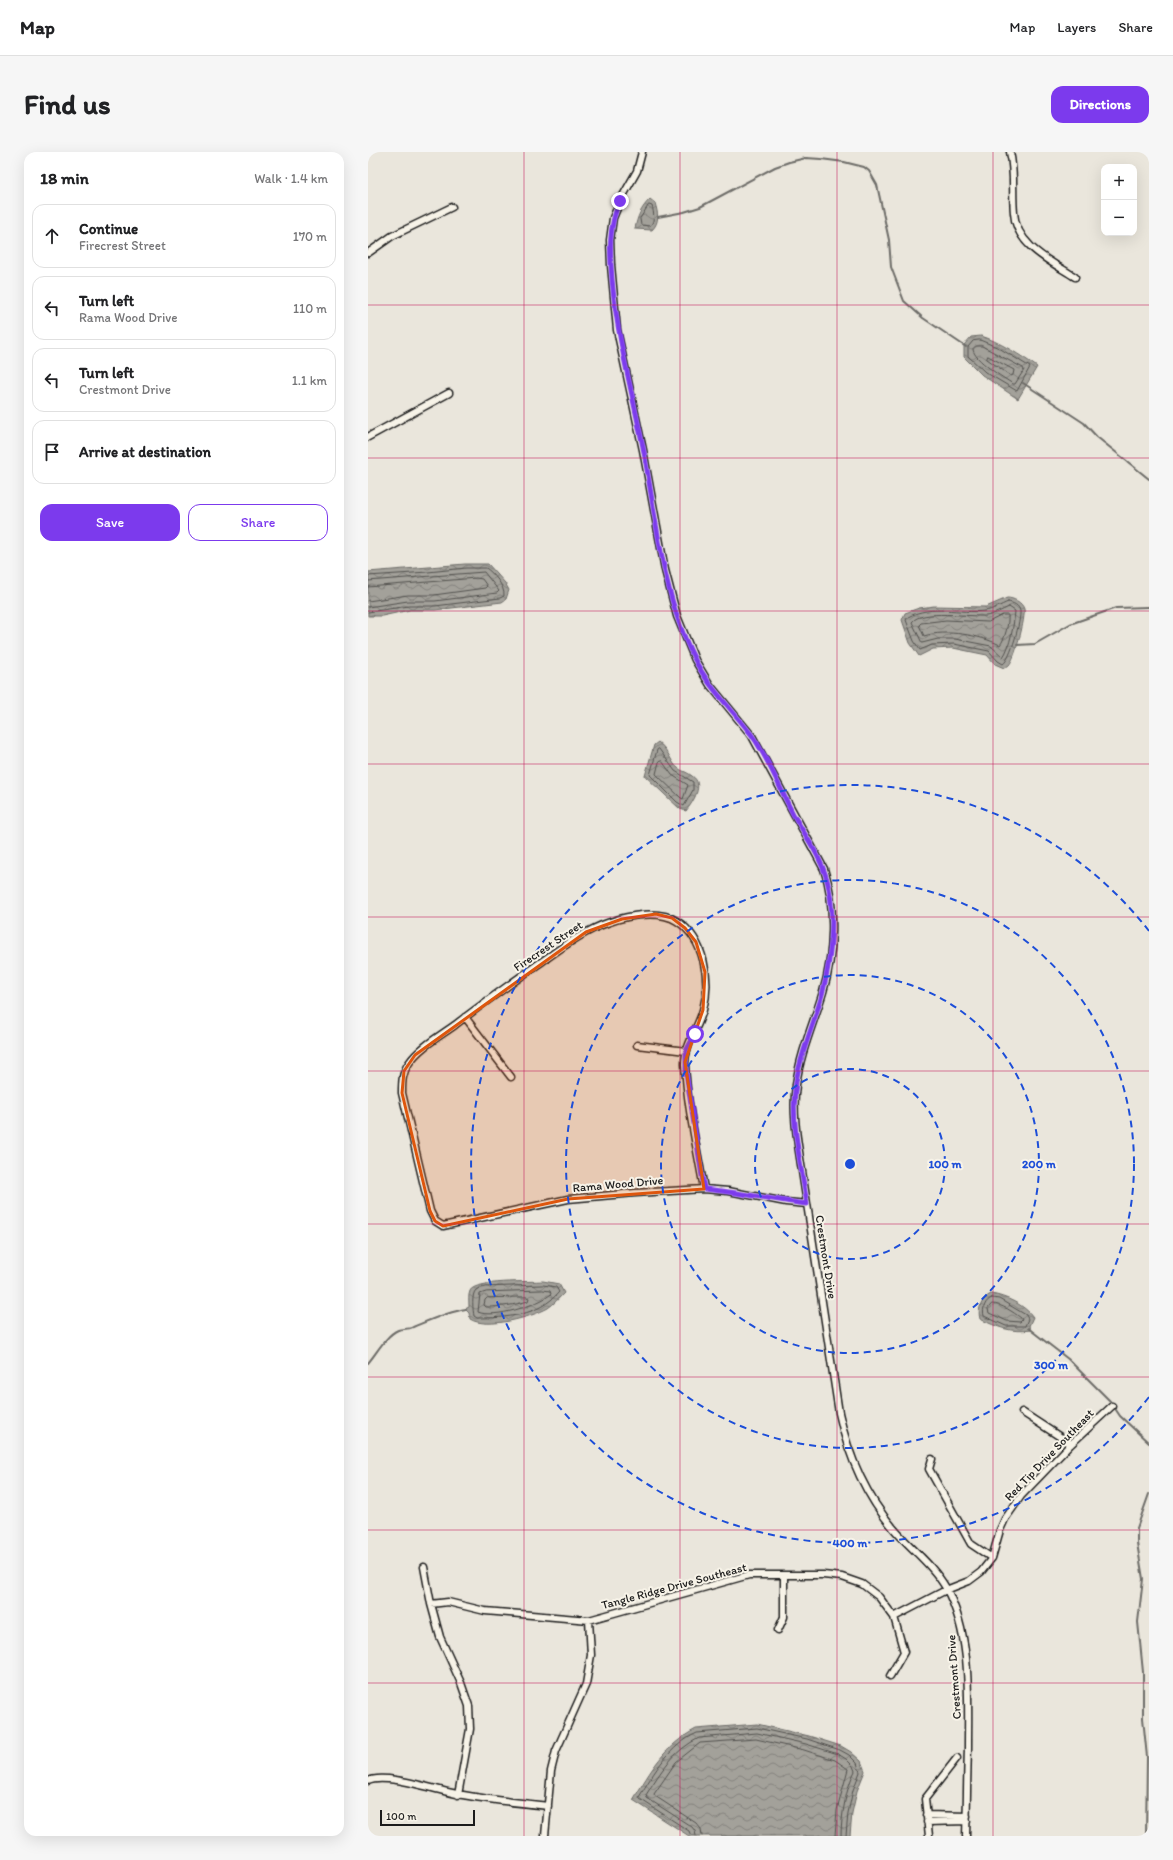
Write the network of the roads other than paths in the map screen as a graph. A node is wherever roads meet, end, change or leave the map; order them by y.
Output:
1 (642, 152) edge
2 (1010, 152) edge
3 (452, 207) dead end
4 (368, 253) edge
5 (1075, 277) dead end
6 (449, 393) dead end
7 (368, 437) edge
8 (465, 1017) junction
9 (637, 1045) dead end
10 (686, 1051) junction
11 (511, 1077) dead end
12 (704, 1189) junction
13 (807, 1204) junction
14 (435, 1221) joint
15 (1112, 1406) dead end
16 (1022, 1412) dead end
17 (1071, 1444) junction
18 (932, 1459) dead end
19 (992, 1558) junction
20 (424, 1566) dead end
21 (784, 1575) junction
22 (946, 1590) junction
23 (432, 1604) junction
24 (894, 1617) junction
25 (589, 1620) junction
26 (778, 1630) dead end
27 (890, 1676) dead end
28 (957, 1758) dead end
29 (368, 1781) edge
30 (458, 1794) junction
31 (548, 1806) junction
32 (927, 1818) junction
33 (967, 1819) junction
34 (545, 1836) edge
35 (929, 1836) edge
36 (966, 1836) edge

1 - 13 street, Crestmont Drive
2 - 5 street
3 - 4 street
6 - 7 street
8 - 10 street, Firecrest Street
8 - 11 street
8 - 14 street, Firecrest Street
9 - 10 street
10 - 12 street, Firecrest Street
12 - 13 street, Rama Wood Drive
12 - 14 street, Rama Wood Drive
13 - 22 street, Crestmont Drive
15 - 17 street, Red Tip Drive Southeast
16 - 17 street
17 - 19 street, Red Tip Drive Southeast
18 - 19 street
19 - 22 street, Red Tip Drive Southeast
20 - 23 street
21 - 24 street, Tangle Ridge Drive Southeast
21 - 25 street, Tangle Ridge Drive Southeast
21 - 26 street
22 - 24 street
22 - 33 street, Crestmont Drive
23 - 25 street
23 - 30 street
24 - 27 street, Tangle Ridge Drive Southeast
25 - 31 street
28 - 32 street
29 - 30 street
30 - 31 street
31 - 34 street
32 - 33 street
32 - 35 street
33 - 36 street, Crestmont Drive

